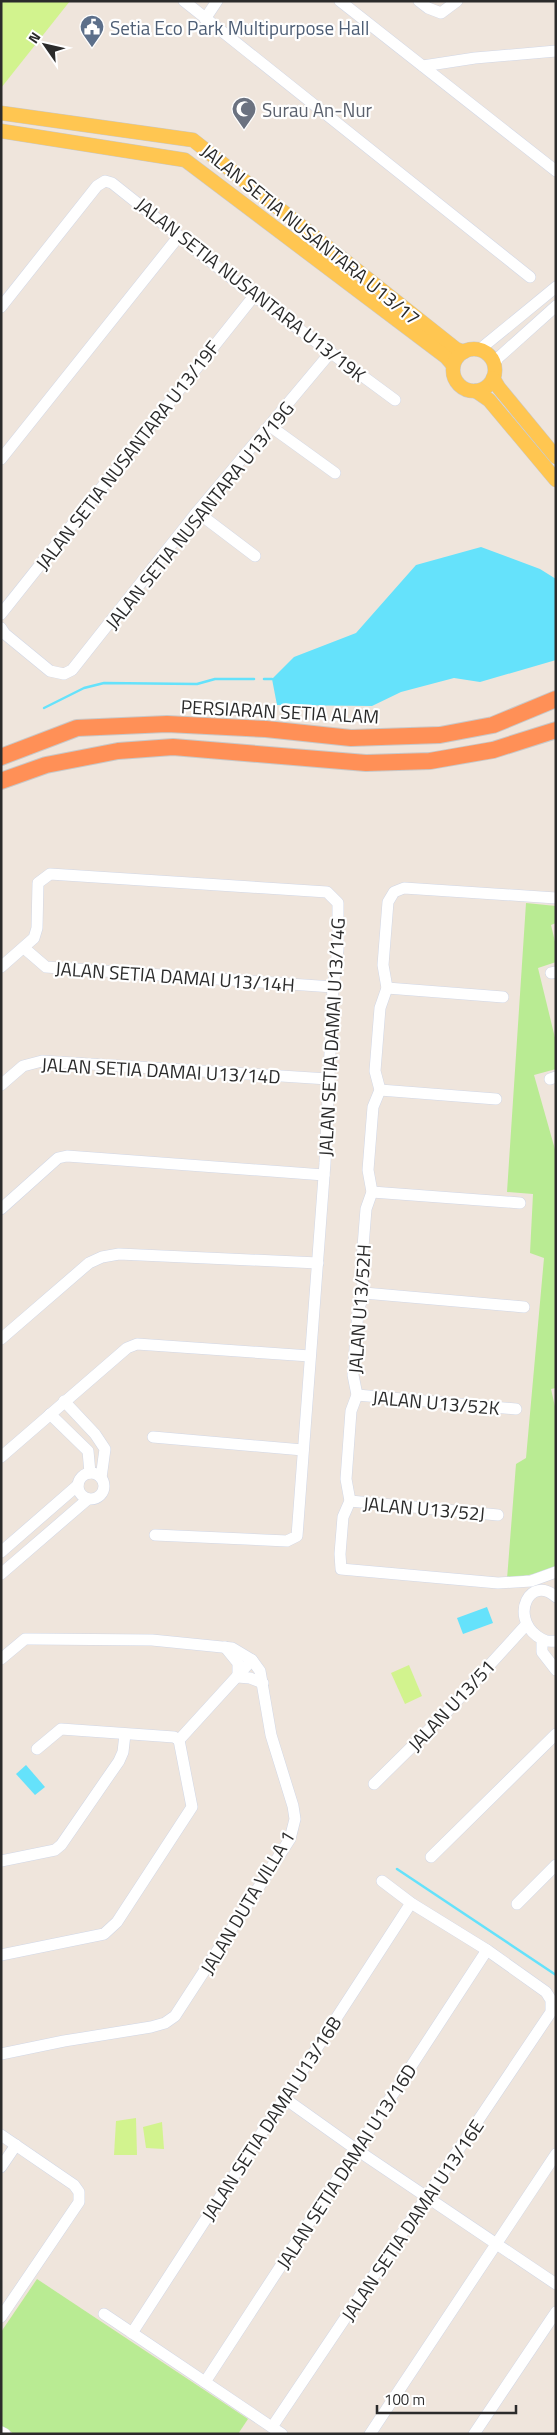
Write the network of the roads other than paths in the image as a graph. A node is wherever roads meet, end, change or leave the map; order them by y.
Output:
1 (184, 1) edge
2 (218, 1) edge
3 (340, 1) edge
4 (419, 1) edge
5 (457, 1) edge
6 (205, 18) junction
7 (556, 51) edge
8 (423, 66) junction
9 (1, 113) edge
10 (1, 131) edge
11 (556, 171) edge
12 (180, 236) junction
13 (530, 277) dead end
14 (556, 287) edge
15 (254, 296) junction
16 (556, 306) edge
17 (1, 307) edge
18 (478, 350) junction
19 (331, 352) junction
20 (464, 352) junction
21 (454, 365) junction
22 (493, 371) junction
23 (476, 391) junction
24 (395, 400) dead end
25 (270, 426) junction
26 (556, 456) edge
27 (1, 459) edge
28 (335, 473) dead end
29 (556, 480) edge
30 (197, 512) junction
31 (255, 556) dead end
32 (1, 614) edge
33 (1, 628) edge
34 (556, 699) edge
35 (556, 730) edge
36 (1, 757) edge
37 (1, 781) edge
38 (556, 898) edge
39 (24, 948) junction
40 (1, 967) edge
41 (333, 987) junction
42 (387, 988) junction
43 (502, 997) dead end
44 (328, 1080) junction
45 (1, 1085) edge
46 (380, 1090) junction
47 (496, 1099) dead end
48 (324, 1175) junction
49 (372, 1192) junction
50 (520, 1203) dead end
51 (1, 1209) edge
52 (318, 1263) junction
53 (364, 1293) junction
54 (524, 1307) dead end
55 (1, 1338) edge
56 (310, 1356) junction
57 (357, 1395) junction
58 (64, 1401) junction
59 (516, 1410) dead end
60 (50, 1414) junction
61 (152, 1437) dead end
62 (303, 1450) junction
63 (1, 1457) edge
64 (90, 1473) junction
65 (102, 1478) junction
66 (78, 1485) junction
67 (88, 1499) junction
68 (350, 1501) junction
69 (45, 1514) junction
70 (498, 1515) dead end
71 (56, 1527) junction
72 (154, 1535) dead end
73 (1, 1552) edge
74 (556, 1572) edge
75 (1, 1574) edge
76 (532, 1586) junction
77 (556, 1596) edge
78 (526, 1625) junction
79 (550, 1641) edge
80 (226, 1647) junction
81 (1, 1659) edge
82 (252, 1660) junction
83 (556, 1670) edge
84 (238, 1677) junction
85 (263, 1683) junction
86 (125, 1734) junction
87 (556, 1734) edge
88 (179, 1740) junction
89 (37, 1749) dead end
90 (374, 1784) dead end
91 (431, 1857) dead end
92 (1, 1861) edge
93 (556, 1866) edge
94 (382, 1881) dead end
95 (411, 1903) junction
96 (517, 1904) dead end
97 (487, 1950) junction
98 (1, 1955) edge
99 (1, 2054) edge
100 (284, 2098) junction
101 (1, 2136) edge
102 (16, 2145) junction
103 (356, 2150) junction
104 (556, 2154) edge
105 (1, 2166) edge
106 (428, 2197) junction
107 (496, 2243) junction
108 (556, 2284) edge
109 (556, 2312) edge
110 (104, 2314) dead end
111 (1, 2317) edge
112 (132, 2333) junction
113 (205, 2382) junction
114 (272, 2427) junction
115 (1, 2432) edge
116 (5, 2434) edge
117 (282, 2434) edge
118 (370, 2434) edge
119 (474, 2434) edge

1 - 6 street
2 - 6 street
3 - 8 street
4 - 5 street
6 - 13 street
7 - 8 street
8 - 11 street
9 - 20 main road, JALAN SETIA NUSANTARA U13/17
10 - 21 main road, JALAN SETIA NUSANTARA U13/17
12 - 15 street, JALAN SETIA NUSANTARA U13/19K
12 - 17 street, JALAN SETIA NUSANTARA U13/19K
12 - 27 street
14 - 18 street
15 - 19 street, JALAN SETIA NUSANTARA U13/19K
15 - 32 street, JALAN SETIA NUSANTARA U13/19F
16 - 22 street
18 - 20 main road
18 - 22 main road
19 - 24 street, JALAN SETIA NUSANTARA U13/19K
19 - 25 street, JALAN SETIA NUSANTARA U13/19G
20 - 21 main road
21 - 23 main road
22 - 23 main road
22 - 26 main road
23 - 29 main road
25 - 28 street
25 - 30 street, JALAN SETIA NUSANTARA U13/19G
30 - 31 street
30 - 33 street, JALAN SETIA NUSANTARA U13/19G
34 - 36 highway, PERSIARAN SETIA ALAM
35 - 37 highway
38 - 42 street, JALAN U13/52H
39 - 40 street
39 - 41 street, JALAN SETIA DAMAI U13/14H
39 - 41 street, JALAN SETIA DAMAI U13/14G
41 - 44 street, JALAN SETIA DAMAI U13/14G
42 - 43 street
42 - 46 street, JALAN U13/52H
44 - 45 street, JALAN SETIA DAMAI U13/14D
44 - 48 street, JALAN SETIA DAMAI U13/14G
46 - 47 street
46 - 49 street, JALAN U13/52H
48 - 51 street
48 - 52 street, JALAN SETIA DAMAI U13/14G
49 - 50 street
49 - 53 street, JALAN U13/52H
52 - 55 street
52 - 56 street, JALAN SETIA DAMAI U13/14G
53 - 54 street
53 - 57 street, JALAN U13/52H
56 - 58 street
56 - 62 street, JALAN SETIA DAMAI U13/14G
57 - 59 street, JALAN U13/52K
57 - 68 street, JALAN U13/52H
58 - 60 street
58 - 65 street
60 - 63 street
60 - 64 street
61 - 62 street
62 - 72 street, JALAN SETIA DAMAI U13/14G
64 - 65 street
64 - 66 street
65 - 67 street
66 - 67 street
66 - 69 street
67 - 71 street
68 - 70 street, JALAN U13/52J
68 - 76 street, JALAN U13/52H
69 - 71 street
69 - 73 street
71 - 75 street
74 - 76 street
76 - 77 street
76 - 78 street
78 - 79 street
78 - 90 street, JALAN U13/51
79 - 83 street
80 - 81 street
80 - 82 street
80 - 84 street
82 - 84 street
82 - 85 street, JALAN DUTA VILLA 1
84 - 85 street
84 - 88 street
85 - 99 street, JALAN DUTA VILLA 1
86 - 88 street
86 - 89 street
86 - 92 street
87 - 91 street
88 - 98 street
93 - 96 street
94 - 95 street
95 - 97 street
95 - 100 street, JALAN SETIA DAMAI U13/16B
97 - 103 street, JALAN SETIA DAMAI U13/16D
97 - 106 street, JALAN SETIA DAMAI U13/16E
100 - 103 street
100 - 112 street, JALAN SETIA DAMAI U13/16B
101 - 102 street
102 - 105 street
102 - 111 street
103 - 106 street
103 - 113 street, JALAN SETIA DAMAI U13/16D
104 - 107 street
106 - 107 street
106 - 114 street, JALAN SETIA DAMAI U13/16E
107 - 108 street
107 - 118 street
109 - 119 street
110 - 112 street
112 - 113 street
113 - 114 street
114 - 117 street
115 - 116 street

